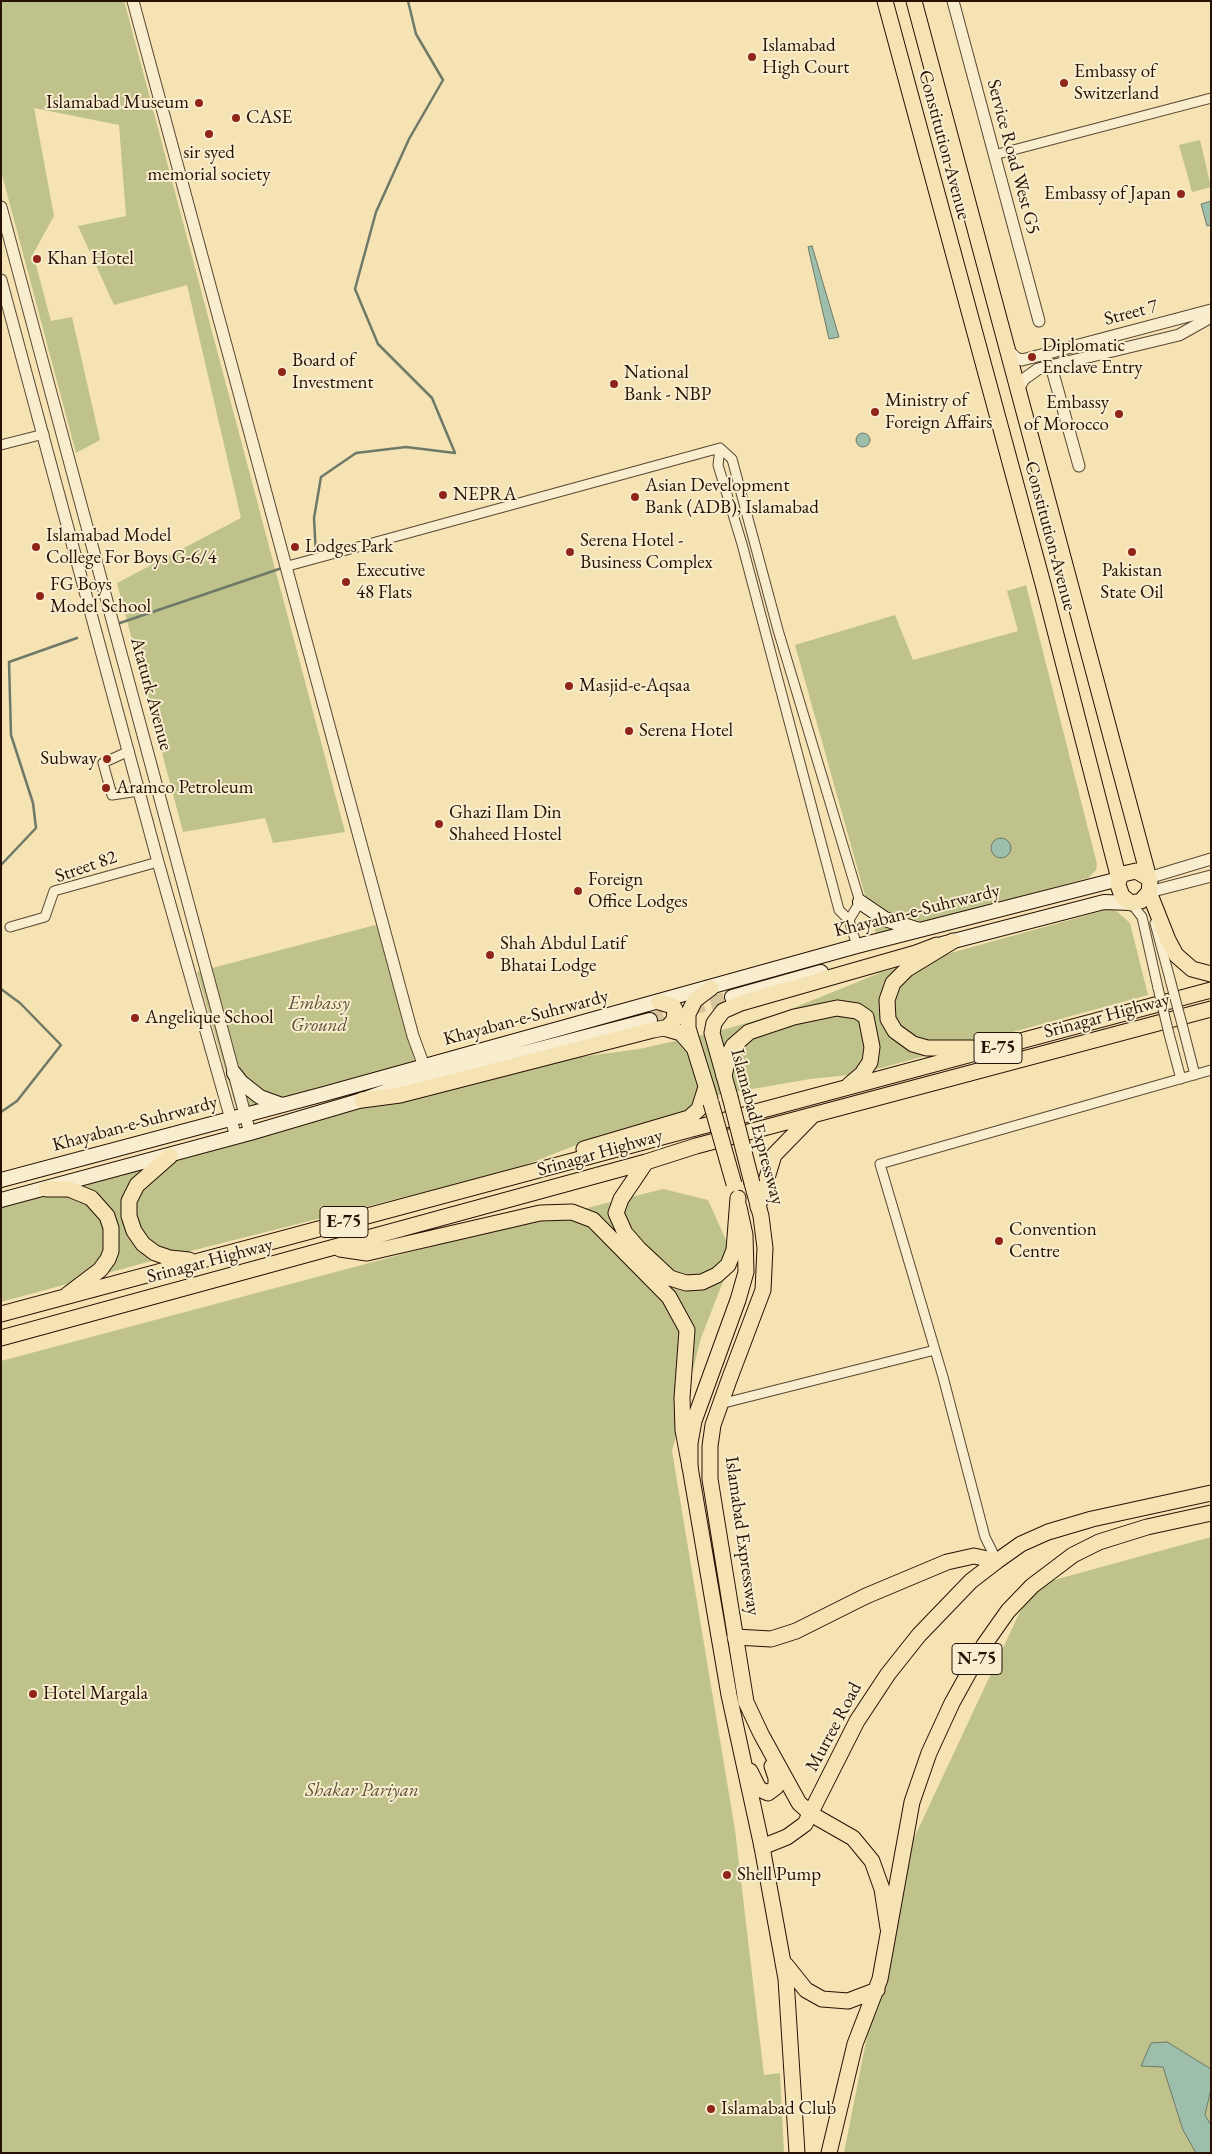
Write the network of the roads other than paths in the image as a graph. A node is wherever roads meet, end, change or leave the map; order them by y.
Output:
1 (133, 1) edge
2 (885, 1) edge
3 (914, 1) edge
4 (953, 1) edge
5 (1211, 98) edge
6 (994, 155) junction
7 (1, 207) edge
8 (1, 280) edge
9 (1211, 310) edge
10 (1211, 317) edge
11 (1039, 322) dead end
12 (1005, 348) junction
13 (1051, 366) junction
14 (1017, 391) junction
15 (44, 434) junction
16 (1, 445) edge
17 (720, 448) junction
18 (71, 466) junction
19 (1079, 466) dead end
20 (54, 471) junction
21 (288, 566) junction
22 (778, 630) junction
23 (764, 634) junction
24 (785, 649) junction
25 (770, 652) junction
26 (129, 751) junction
27 (139, 791) junction
28 (1211, 859) edge
29 (158, 862) junction
30 (1211, 876) edge
31 (1119, 879) junction
32 (1147, 889) junction
33 (1074, 891) junction
34 (860, 902) junction
35 (1131, 903) junction
36 (1080, 908) junction
37 (849, 920) junction
38 (10, 927) dead end
39 (922, 930) junction
40 (953, 941) junction
41 (937, 945) joint
42 (857, 946) junction
43 (1211, 974) edge
44 (711, 988) junction
45 (1211, 990) edge
46 (736, 1000) joint
47 (659, 1002) junction
48 (1211, 1009) edge
49 (650, 1020) tunnel mouth
50 (666, 1029) junction
51 (1006, 1045) junction
52 (694, 1048) junction
53 (424, 1066) junction
54 (1211, 1070) edge
55 (234, 1073) junction
56 (1195, 1075) junction
57 (724, 1076) junction
58 (1181, 1079) junction
59 (706, 1087) junction
60 (846, 1087) junction
61 (362, 1100) junction
62 (282, 1105) junction
63 (245, 1115) junction
64 (814, 1115) junction
65 (231, 1119) junction
66 (250, 1133) junction
67 (236, 1137) junction
68 (170, 1156) junction
69 (646, 1162) junction
70 (545, 1169) junction
71 (6, 1179) edge
72 (46, 1189) junction
73 (736, 1191) junction
74 (1, 1200) edge
75 (758, 1207) junction
76 (333, 1248) junction
77 (202, 1259) junction
78 (60, 1300) junction
79 (1, 1314) edge
80 (1, 1338) edge
81 (935, 1350) junction
82 (720, 1404) junction
83 (690, 1467) junction
84 (1211, 1493) edge
85 (1211, 1513) edge
86 (997, 1561) junction
87 (735, 1637) junction
88 (761, 1734) junction
89 (738, 1740) junction
90 (811, 1814) junction
91 (762, 1847) junction
92 (889, 1932) junction
93 (784, 1962) junction
94 (877, 1990) junction
95 (797, 2153) edge
96 (829, 2153) edge

1 - 21 street
2 - 31 main road, Constitution Avenue
3 - 12 main road, Constitution Avenue
4 - 6 street, Service Road West G5
5 - 6 street
6 - 11 street, Service Road West G5
7 - 18 street, Ataturk Avenue
8 - 15 street, Ataturk Avenue
9 - 12 street, Street 7
10 - 13 street
12 - 14 main road, Constitution Avenue
13 - 14 street
13 - 19 street
14 - 32 main road, Constitution Avenue
15 - 16 street
15 - 20 street, Ataturk Avenue
17 - 21 street
17 - 22 street
17 - 23 street
18 - 20 street
18 - 55 street, Ataturk Avenue
20 - 26 street, Ataturk Avenue
21 - 53 street
22 - 23 street
22 - 24 street
23 - 25 street
24 - 25 street
24 - 34 street
25 - 37 street
26 - 27 street, Ataturk Avenue
26 - 27 street
27 - 29 street, Ataturk Avenue
28 - 32 street
29 - 38 street, Street 82
29 - 65 street, Ataturk Avenue
30 - 32 street
31 - 32 main road
31 - 33 main road, Khayaban-e-Suhrwardy
31 - 35 main road
32 - 35 main road
32 - 43 main road
32 - 56 street, Constitution Avenue, bridge
33 - 36 main road
33 - 39 main road, Khayaban-e-Suhrwardy
34 - 37 street
34 - 39 main road
35 - 36 main road, Khayaban-e-Suhrwardy
35 - 58 street, bridge
36 - 40 main road, Khayaban-e-Suhrwardy
37 - 42 street
39 - 42 main road, Khayaban-e-Suhrwardy
40 - 41 main road, Khayaban-e-Suhrwardy
40 - 51 main road
41 - 46 main road, Khayaban-e-Suhrwardy
42 - 44 main road, Khayaban-e-Suhrwardy
44 - 47 main road, Khayaban-e-Suhrwardy
44 - 52 main road, Islamabad Expressway
45 - 51 main road, Srinagar Highway / E-75
46 - 57 main road, Islamabad Expressway
47 - 50 main road
47 - 53 main road, Khayaban-e-Suhrwardy
48 - 64 main road, Srinagar Highway / E-75
49 - 61 main road, Khayaban-e-Suhrwardy
50 - 52 main road
50 - 61 main road
51 - 60 main road, Srinagar Highway / E-75
52 - 59 main road, Islamabad Expressway
53 - 62 main road, Khayaban-e-Suhrwardy
54 - 56 street
55 - 62 main road
55 - 63 street, Ataturk Avenue
56 - 58 street
57 - 60 main road
57 - 75 main road, Islamabad Expressway, bridge
58 - 81 street
59 - 70 main road
59 - 73 main road, Islamabad Expressway, bridge
60 - 70 main road, Srinagar Highway / E-75
61 - 66 main road, Khayaban-e-Suhrwardy
62 - 63 main road, Khayaban-e-Suhrwardy
63 - 65 main road, Khayaban-e-Suhrwardy
63 - 66 street, Ataturk Avenue
64 - 69 main road, Srinagar Highway / E-75
64 - 75 main road
65 - 67 street, Ataturk Avenue
65 - 71 main road, Khayaban-e-Suhrwardy
66 - 67 main road, Khayaban-e-Suhrwardy
67 - 68 main road, Khayaban-e-Suhrwardy
68 - 72 main road, Khayaban-e-Suhrwardy
68 - 77 main road
69 - 73 main road
69 - 76 main road, Srinagar Highway / E-75
70 - 77 main road, Srinagar Highway / E-75
72 - 74 main road, Khayaban-e-Suhrwardy
72 - 78 main road
73 - 83 main road, Islamabad Expressway
75 - 82 main road, Islamabad Expressway
76 - 80 main road, Srinagar Highway / E-75
76 - 83 main road
77 - 78 main road, Srinagar Highway / E-75
78 - 79 main road, Srinagar Highway / E-75
81 - 82 street
81 - 86 street
82 - 87 main road, Islamabad Expressway
83 - 89 main road, Islamabad Expressway
84 - 86 main road, Murree Road
85 - 92 main road, N-75
86 - 87 main road
86 - 90 main road, Murree Road
87 - 88 main road, Islamabad Expressway
88 - 89 main road
88 - 90 main road, Islamabad Expressway
89 - 91 main road, Islamabad Expressway
90 - 91 main road, Murree Road
90 - 92 main road, Islamabad Expressway
91 - 93 main road
92 - 94 main road
93 - 94 main road
93 - 95 main road
94 - 96 main road

